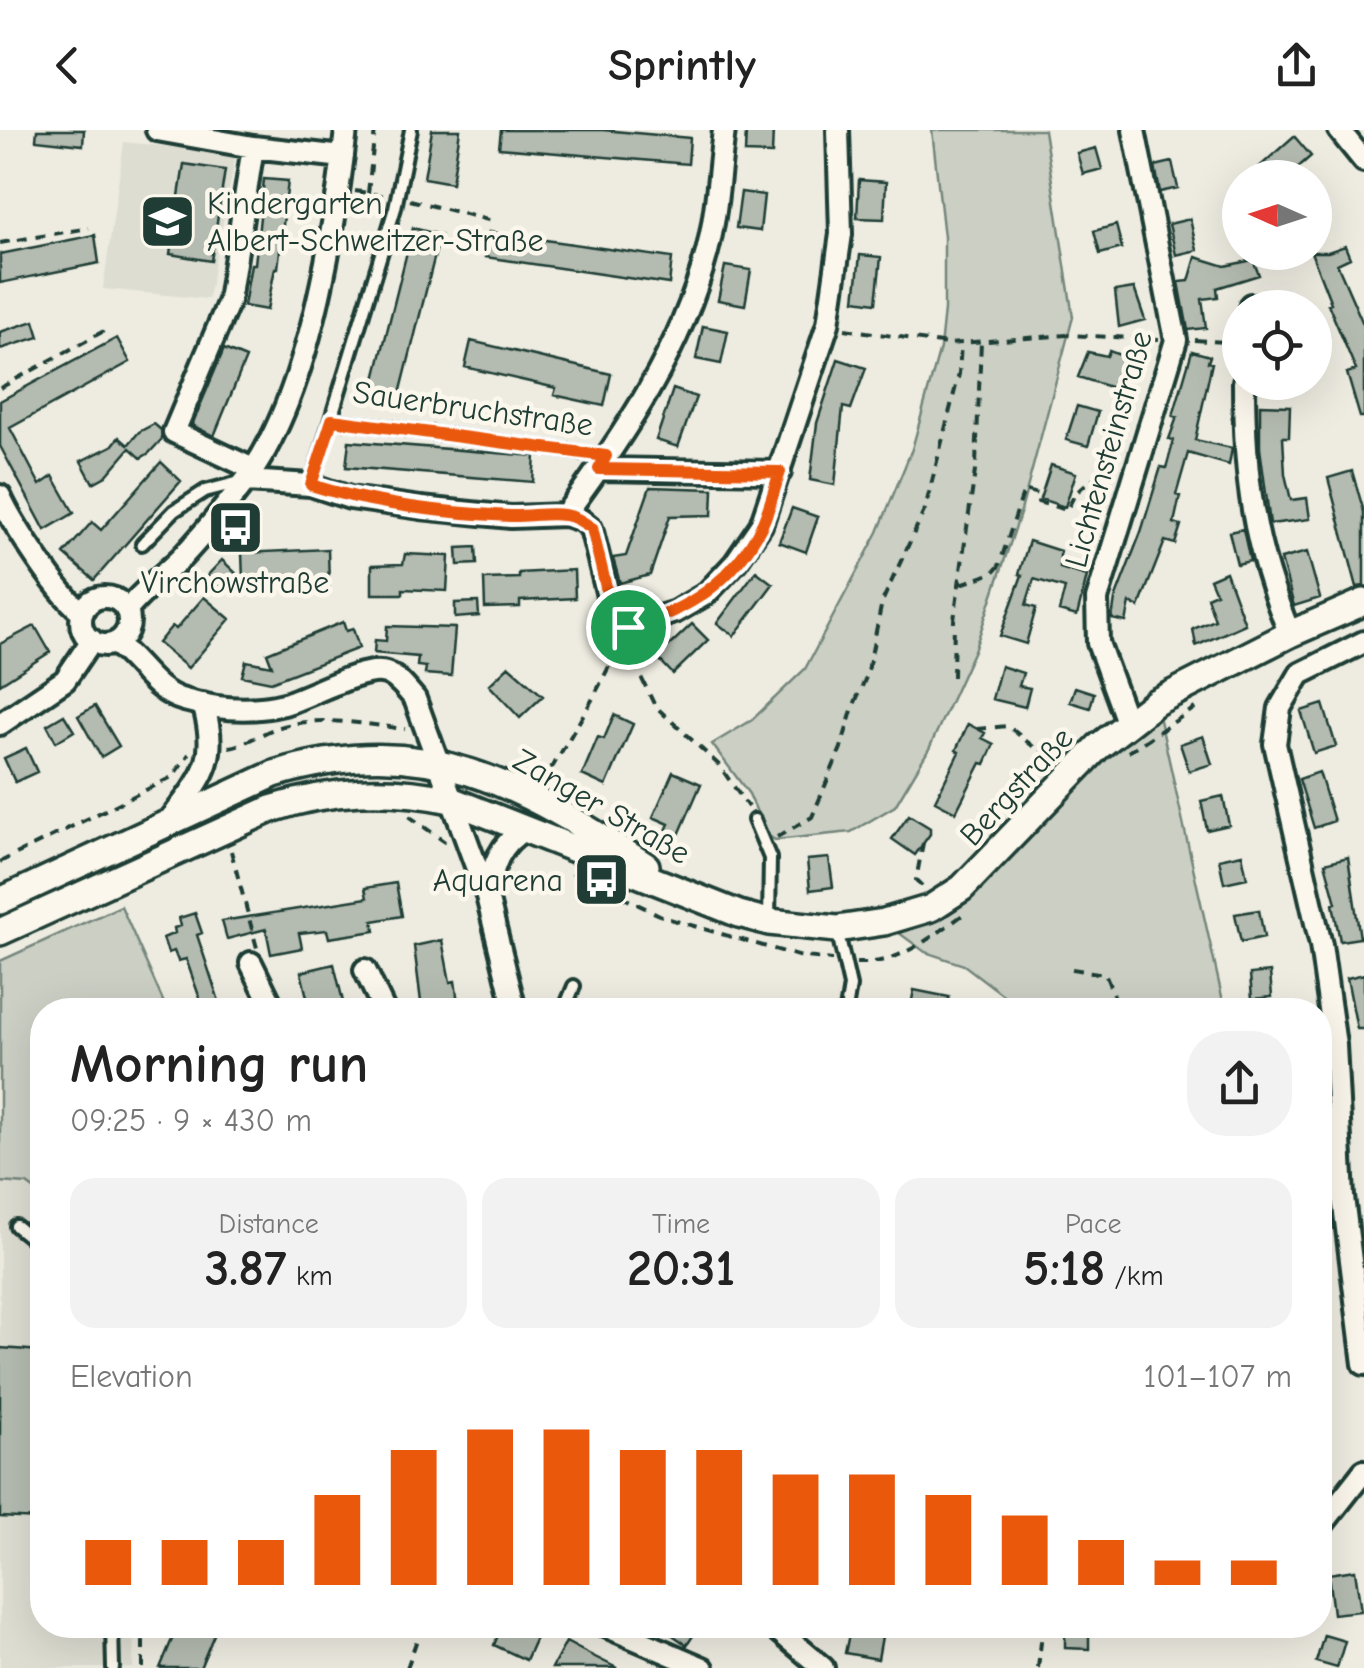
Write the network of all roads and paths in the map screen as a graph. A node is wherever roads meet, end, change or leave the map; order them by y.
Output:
1 (157, 130) edge
2 (346, 130) edge
3 (375, 130) edge
4 (410, 130) edge
5 (724, 130) edge
6 (838, 130) edge
7 (1134, 130) edge
8 (1344, 132) edge
9 (253, 147) junction
10 (343, 157) junction
11 (1364, 162) edge
12 (339, 189) junction
13 (368, 193) junction
14 (397, 198) junction
15 (492, 220) dead end
16 (89, 228) dead end
17 (0, 243) edge
18 (104, 331) dead end
19 (854, 332) dead end
20 (1164, 340) dead end
21 (1186, 340) dead end
22 (981, 342) junction
23 (961, 343) junction
24 (1222, 343) edge
25 (0, 388) edge
26 (1245, 400) edge
27 (332, 420) junction
28 (602, 463) junction
29 (780, 472) junction
30 (249, 475) junction
31 (311, 485) junction
32 (1, 502) edge
33 (565, 514) junction
34 (1103, 514) dead end
35 (142, 544) dead end
36 (959, 585) junction
37 (1364, 602) edge
38 (83, 612) junction
39 (125, 622) junction
40 (1290, 634) junction
41 (92, 640) junction
42 (1364, 642) edge
43 (953, 677) dead end
44 (203, 704) junction
45 (1196, 708) dead end
46 (1127, 722) junction
47 (0, 724) edge
48 (977, 729) dead end
49 (425, 731) junction
50 (212, 746) junction
51 (1126, 754) dead end
52 (1064, 759) dead end
53 (437, 762) junction
54 (536, 775) dead end
55 (451, 800) junction
56 (396, 810) dead end
57 (754, 820) joint
58 (167, 824) junction
59 (525, 828) junction
60 (468, 840) junction
61 (764, 844) junction
62 (923, 844) dead end
63 (230, 846) dead end
64 (0, 862) edge
65 (487, 896) junction
66 (696, 898) junction
67 (0, 901) edge
68 (932, 908) junction
69 (769, 922) junction
70 (836, 928) junction
71 (0, 932) edge
72 (252, 963) joint
73 (365, 970) dead end
74 (1072, 970) dead end
75 (574, 986) dead end
76 (268, 998) edge
77 (378, 998) edge
78 (512, 998) edge
79 (569, 998) edge
80 (848, 998) edge
81 (1115, 998) edge
82 (1329, 998) edge
83 (1332, 1021) edge
84 (16, 1226) dead end
85 (30, 1237) edge
86 (1364, 1364) edge
87 (1364, 1471) edge
88 (1332, 1512) edge
89 (112, 1638) edge
90 (144, 1638) edge
91 (417, 1638) edge
92 (633, 1638) edge
93 (787, 1638) edge
94 (1041, 1638) edge
95 (112, 1668) edge
96 (143, 1668) edge
97 (407, 1668) edge
98 (703, 1668) edge
99 (823, 1668) edge
100 (1038, 1668) edge

1 - 9 street
2 - 10 street
3 - 13 path
4 - 14 lane
5 - 28 street, Sauerbruchstraße
6 - 29 street
7 - 46 street, Lichtensteinstraße
8 - 11 street
9 - 10 street
9 - 30 street
10 - 12 street
12 - 13 path
12 - 30 street
13 - 14 path
14 - 15 path
14 - 27 lane
16 - 17 path
18 - 25 path
19 - 23 path
20 - 22 path
21 - 24 path
22 - 23 path
22 - 36 path
23 - 61 path
26 - 40 street
27 - 28 lane, Sauerbruchstraße
27 - 31 lane
28 - 29 street
28 - 33 street, Sauerbruchstraße
29 - 33 street
30 - 31 street
30 - 35 lane
30 - 39 street
31 - 33 street
32 - 38 street
34 - 36 path
36 - 43 path
37 - 40 street, Bergstraße
38 - 39 street
38 - 41 street
39 - 41 street
39 - 44 street
40 - 46 street, Bergstraße
41 - 47 street
42 - 82 street
44 - 49 street
44 - 50 street
45 - 51 path
46 - 68 street, Bergstraße
48 - 52 path
49 - 50 path
49 - 53 street
50 - 58 street
50 - 64 path
53 - 55 street
53 - 58 street, Zanger Straße
53 - 66 street, Zanger Straße
54 - 57 path
55 - 59 street, Zanger Straße
55 - 60 street
55 - 71 street, Zanger Straße
56 - 60 path
57 - 61 lane
58 - 67 street, Zanger Straße
59 - 65 street
59 - 66 street, Zanger Straße
60 - 65 street
61 - 69 lane
62 - 68 path
63 - 72 path
65 - 78 street
66 - 69 street, Bergstraße
68 - 70 street, Bergstraße
69 - 70 street, Bergstraße
70 - 80 lane
72 - 76 street
73 - 77 street
74 - 81 path
75 - 79 lane
83 - 86 street
84 - 85 lane
87 - 88 street
89 - 95 lane
90 - 96 path
91 - 97 path
92 - 98 street
93 - 99 street
94 - 100 path

